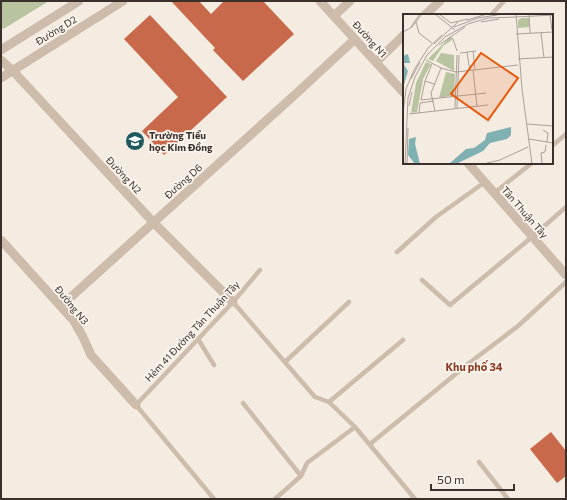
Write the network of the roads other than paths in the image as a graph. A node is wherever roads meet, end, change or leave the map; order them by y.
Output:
1 (79, 1) edge
2 (123, 1) edge
3 (320, 1) edge
4 (350, 1) edge
5 (440, 1) edge
6 (504, 1) edge
7 (426, 14) edge
8 (492, 14) edge
9 (334, 16) junction
10 (403, 36) edge
11 (355, 39) junction
12 (1, 50) edge
13 (1, 60) edge
14 (376, 62) junction
15 (13, 71) junction
16 (1, 78) edge
17 (403, 92) edge
18 (566, 134) edge
19 (553, 145) edge
20 (469, 164) edge
21 (531, 164) edge
22 (485, 182) junction
23 (494, 193) junction
24 (566, 207) edge
25 (154, 223) junction
26 (532, 237) junction
27 (1, 240) edge
28 (397, 252) dead end
29 (260, 270) dead end
30 (566, 275) edge
31 (422, 280) dead end
32 (566, 282) edge
33 (233, 302) junction
34 (349, 302) dead end
35 (61, 306) junction
36 (198, 339) junction
37 (403, 340) dead end
38 (285, 362) junction
39 (214, 365) dead end
40 (329, 402) junction
41 (244, 403) dead end
42 (136, 405) junction
43 (355, 427) junction
44 (370, 444) junction
45 (479, 462) dead end
46 (301, 476) junction
47 (214, 499) edge
48 (275, 499) edge
49 (415, 499) edge
50 (508, 499) edge

1 - 12 street, Đường D2
2 - 15 street, Đường D2
3 - 9 street, Đường N1
4 - 9 street
5 - 7 street
6 - 8 lane
9 - 11 street, Đường N1
10 - 14 street
11 - 14 street, Đường N1
11 - 25 street, Đường D6
13 - 15 street, Đường N2
14 - 17 street, Đường N1
15 - 16 street, Đường D2
15 - 25 street, Đường N2
18 - 19 lane
20 - 22 street, Tân Thuận Tây
21 - 23 lane
22 - 23 street, Tân Thuận Tây
22 - 28 lane
23 - 26 street, Tân Thuận Tây
24 - 26 lane
25 - 33 street, Đường N2
25 - 35 street, Đường D6
26 - 30 street, Tân Thuận Tây
26 - 31 lane
27 - 35 street, Đường N3
29 - 33 lane, Hẻm 41 Đường Tân Thuận Tây
32 - 44 lane
33 - 36 lane, Hẻm 41 Đường Tân Thuận Tây
33 - 38 lane
34 - 38 lane
35 - 42 street, Đường N3
36 - 39 lane
36 - 42 lane, Hẻm 41 Đường Tân Thuận Tây
37 - 40 lane
38 - 40 lane
40 - 43 lane
41 - 46 lane
42 - 47 lane
43 - 44 lane
43 - 46 lane
44 - 49 lane
45 - 50 lane
46 - 48 lane

